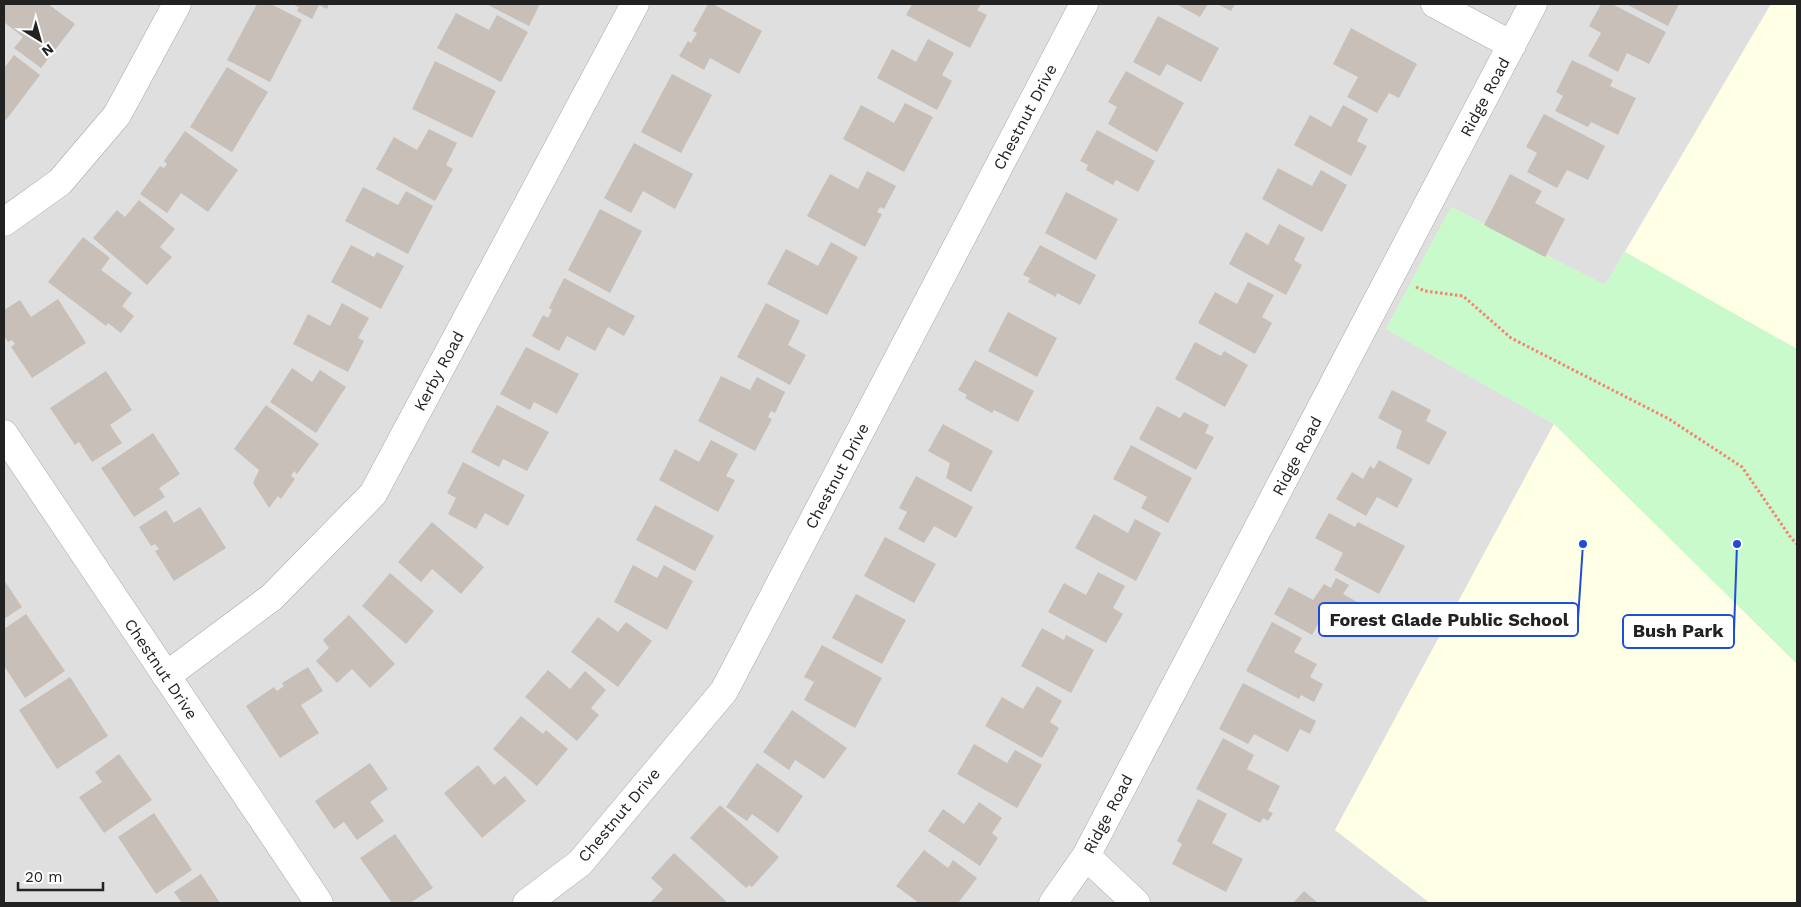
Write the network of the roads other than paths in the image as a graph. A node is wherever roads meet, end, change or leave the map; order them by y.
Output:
1 (177, 4) edge
2 (635, 4) edge
3 (1084, 4) edge
4 (1435, 4) edge
5 (1534, 4) edge
6 (1512, 45) junction
7 (4, 222) edge
8 (4, 434) edge
9 (166, 676) junction
10 (1086, 856) junction
11 (319, 903) edge
12 (527, 903) edge
13 (1053, 903) edge
14 (1136, 903) edge

1 - 7 street
2 - 9 street, Kerby Road
3 - 12 street, Chestnut Drive
4 - 6 street
5 - 6 street, Ridge Road
6 - 10 street, Ridge Road
8 - 9 street, Chestnut Drive
9 - 11 street, Chestnut Drive
10 - 13 street, Ridge Road
10 - 14 street

